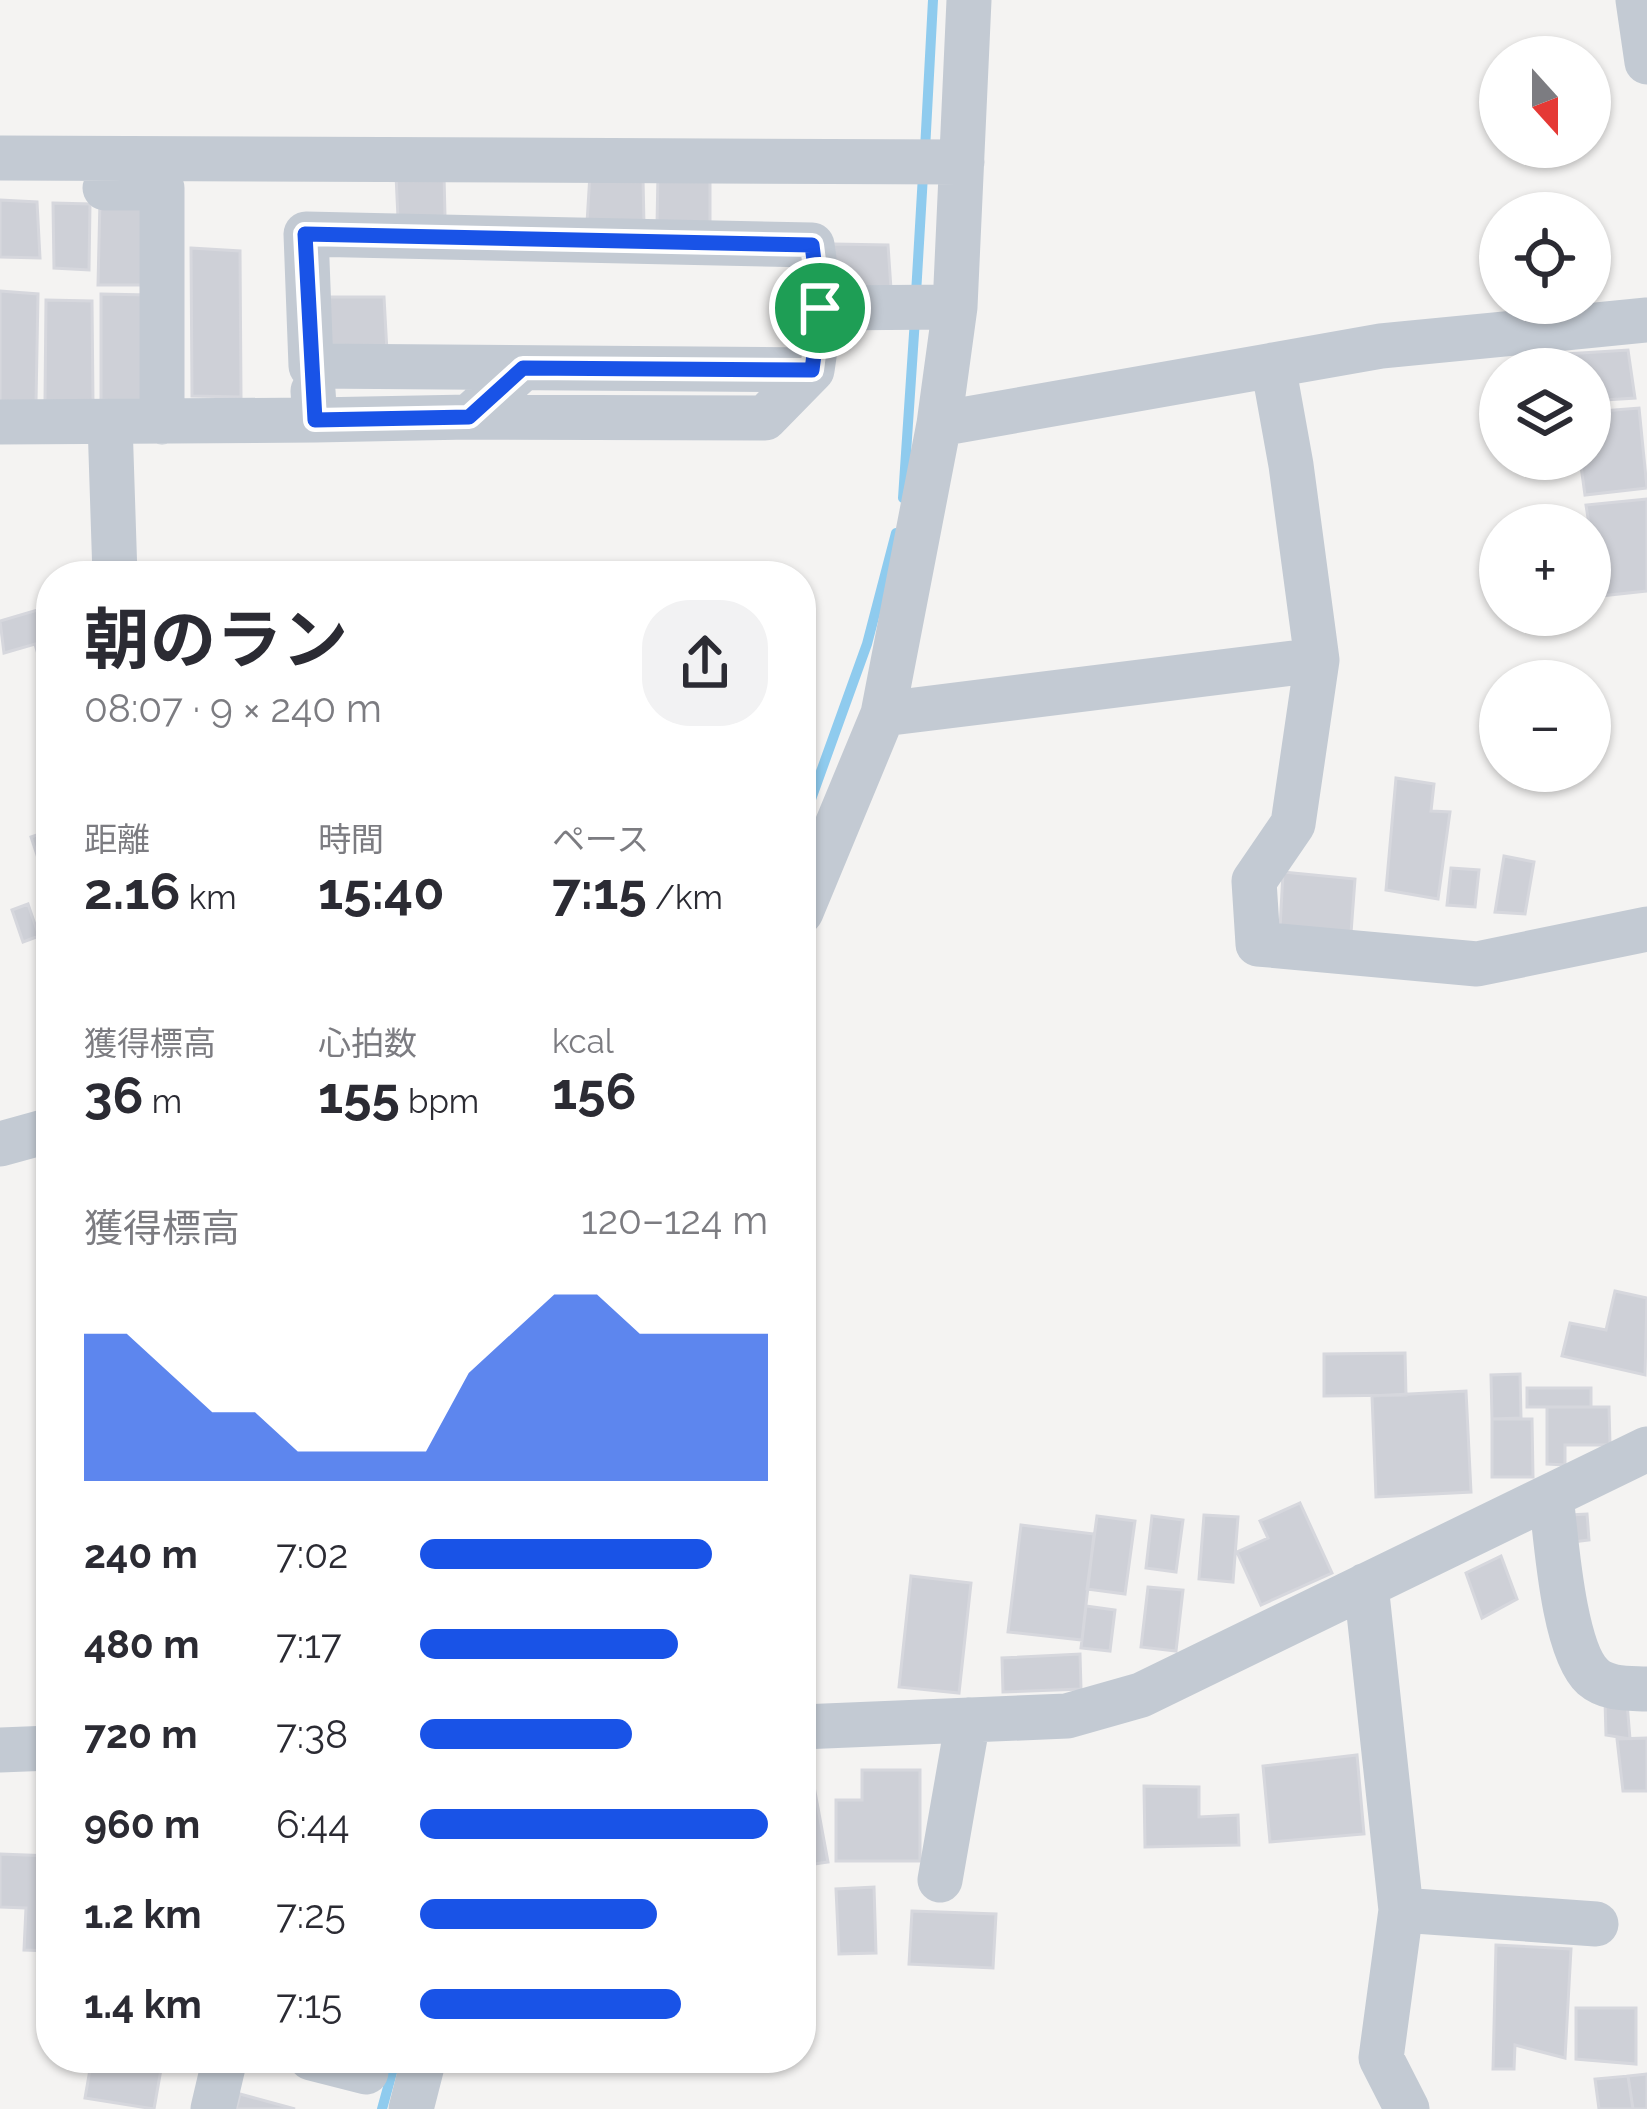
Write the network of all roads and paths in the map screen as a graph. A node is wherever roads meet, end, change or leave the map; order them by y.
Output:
1 (969, 0) edge
2 (1638, 0) edge
3 (1647, 62) edge
4 (0, 158) edge
5 (962, 162) junction
6 (0, 188) edge
7 (956, 307) junction
8 (820, 308) junction
9 (1647, 320) edge
10 (1273, 365) junction
11 (311, 366) junction
12 (523, 368) junction
13 (812, 370) junction
14 (469, 417) junction
15 (315, 420) junction
16 (0, 422) edge
17 (110, 422) junction
18 (162, 422) junction
19 (939, 424) junction
20 (115, 561) edge
21 (1317, 660) junction
22 (883, 714) junction
23 (816, 876) edge
24 (1647, 928) edge
25 (36, 1134) edge
26 (0, 1144) edge
27 (1647, 1449) edge
28 (1551, 1496) junction
29 (1366, 1585) junction
30 (1647, 1689) edge
31 (968, 1720) junction
32 (816, 1726) edge
33 (36, 1749) edge
34 (0, 1750) edge
35 (940, 1880) dead end
36 (1401, 1910) junction
37 (1596, 1924) dead end
38 (221, 2073) edge
39 (420, 2073) edge
40 (213, 2109) edge
41 (411, 2109) edge
42 (1407, 2109) edge

1 - 5 street
2 - 3 street
4 - 5 street
5 - 7 street
6 - 18 street
7 - 8 street
7 - 19 street
8 - 11 street
8 - 13 street
9 - 10 street
10 - 19 street
10 - 21 street
11 - 12 street
11 - 15 street
12 - 13 street
12 - 14 street
13 - 14 street
14 - 15 street
15 - 18 street
16 - 17 street
17 - 18 street
17 - 20 street
19 - 22 street
21 - 22 street
21 - 24 street
22 - 23 street
25 - 26 street
27 - 28 street
28 - 29 street
28 - 30 street
29 - 31 street
29 - 36 street
31 - 32 street
31 - 35 street
33 - 34 street
36 - 37 street
36 - 42 street
38 - 40 street
39 - 41 street

